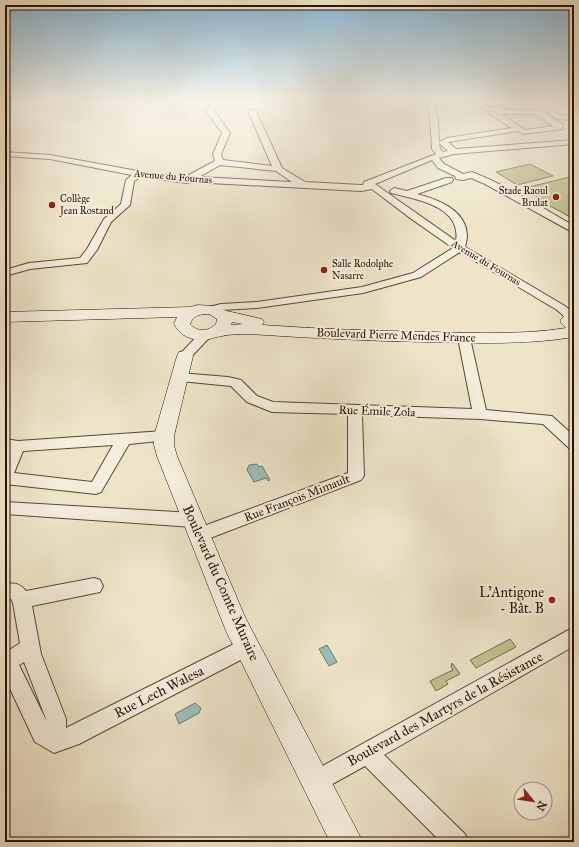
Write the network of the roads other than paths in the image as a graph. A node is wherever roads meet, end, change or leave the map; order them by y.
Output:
1 (223, 141) edge
2 (265, 141) edge
3 (435, 141) edge
4 (446, 141) edge
5 (536, 141) edge
6 (574, 142) edge
7 (543, 145) junction
8 (454, 152) junction
9 (5, 154) edge
10 (441, 154) junction
11 (18, 155) junction
12 (433, 157) junction
13 (5, 160) edge
14 (219, 162) junction
15 (278, 169) junction
16 (139, 175) junction
17 (457, 178) junction
18 (187, 180) junction
19 (303, 185) junction
20 (370, 186) junction
21 (394, 191) dead end
22 (408, 194) junction
23 (574, 230) edge
24 (460, 248) junction
25 (5, 273) edge
26 (193, 312) junction
27 (216, 312) junction
28 (5, 317) edge
29 (573, 321) edge
30 (5, 324) edge
31 (184, 328) junction
32 (211, 333) junction
33 (464, 338) junction
34 (185, 356) junction
35 (180, 377) junction
36 (355, 410) junction
37 (480, 414) junction
38 (164, 436) junction
39 (124, 439) junction
40 (574, 444) edge
41 (12, 445) edge
42 (5, 478) edge
43 (5, 508) edge
44 (196, 528) junction
45 (94, 586) dead end
46 (13, 596) edge
47 (574, 636) edge
48 (30, 644) junction
49 (247, 647) junction
50 (5, 663) edge
51 (63, 739) junction
52 (367, 753) junction
53 (316, 782) junction
54 (347, 842) edge
55 (457, 842) edge

1 - 14 street
2 - 15 street
3 - 10 street
4 - 8 street
5 - 7 street
6 - 7 street
7 - 8 street
8 - 10 street
9 - 11 street, Avenue du Fournas
10 - 12 street
11 - 13 street
11 - 16 street, Avenue du Fournas
12 - 17 street
12 - 20 street
14 - 15 street
14 - 18 street
15 - 19 street
16 - 18 street, Avenue du Fournas
16 - 25 street
17 - 22 street
17 - 23 street
18 - 19 street, Avenue du Fournas
19 - 20 street, Avenue du Fournas
20 - 24 street, Avenue du Fournas
21 - 22 street
22 - 24 street
24 - 27 street
24 - 29 street, Avenue du Fournas
26 - 27 main road, Boulevard Pierre Mendes France
26 - 28 main road, Boulevard Pierre Mendes France
26 - 31 main road
27 - 29 main road, Boulevard Pierre Mendes France
27 - 32 main road
29 - 33 main road, Boulevard Pierre Mendes France
30 - 31 main road, Boulevard Pierre Mendes France
31 - 32 main road, Boulevard Pierre Mendes France
31 - 34 street, Boulevard du Comte Muraire
32 - 33 main road, Boulevard Pierre Mendes France
32 - 34 street
33 - 37 street
34 - 35 main road, Boulevard du Comte Muraire
35 - 36 street, Rue Émile Zola
35 - 38 main road, Boulevard du Comte Muraire
36 - 37 street, Rue Émile Zola
36 - 44 street, Rue François Mimault
37 - 40 street, Rue Émile Zola
38 - 39 street
38 - 44 main road, Boulevard du Comte Muraire
39 - 41 street
39 - 42 street
41 - 42 street
43 - 44 street
44 - 49 main road, Boulevard du Comte Muraire
45 - 46 street
46 - 48 street
47 - 52 street, Boulevard des Martyrs de la Résistance
48 - 50 street
48 - 51 street
49 - 51 street, Rue Lech Walesa
49 - 53 main road, Boulevard du Comte Muraire
50 - 51 street
52 - 53 street, Boulevard des Martyrs de la Résistance
52 - 55 street
53 - 54 main road, Boulevard du Comte Muraire

